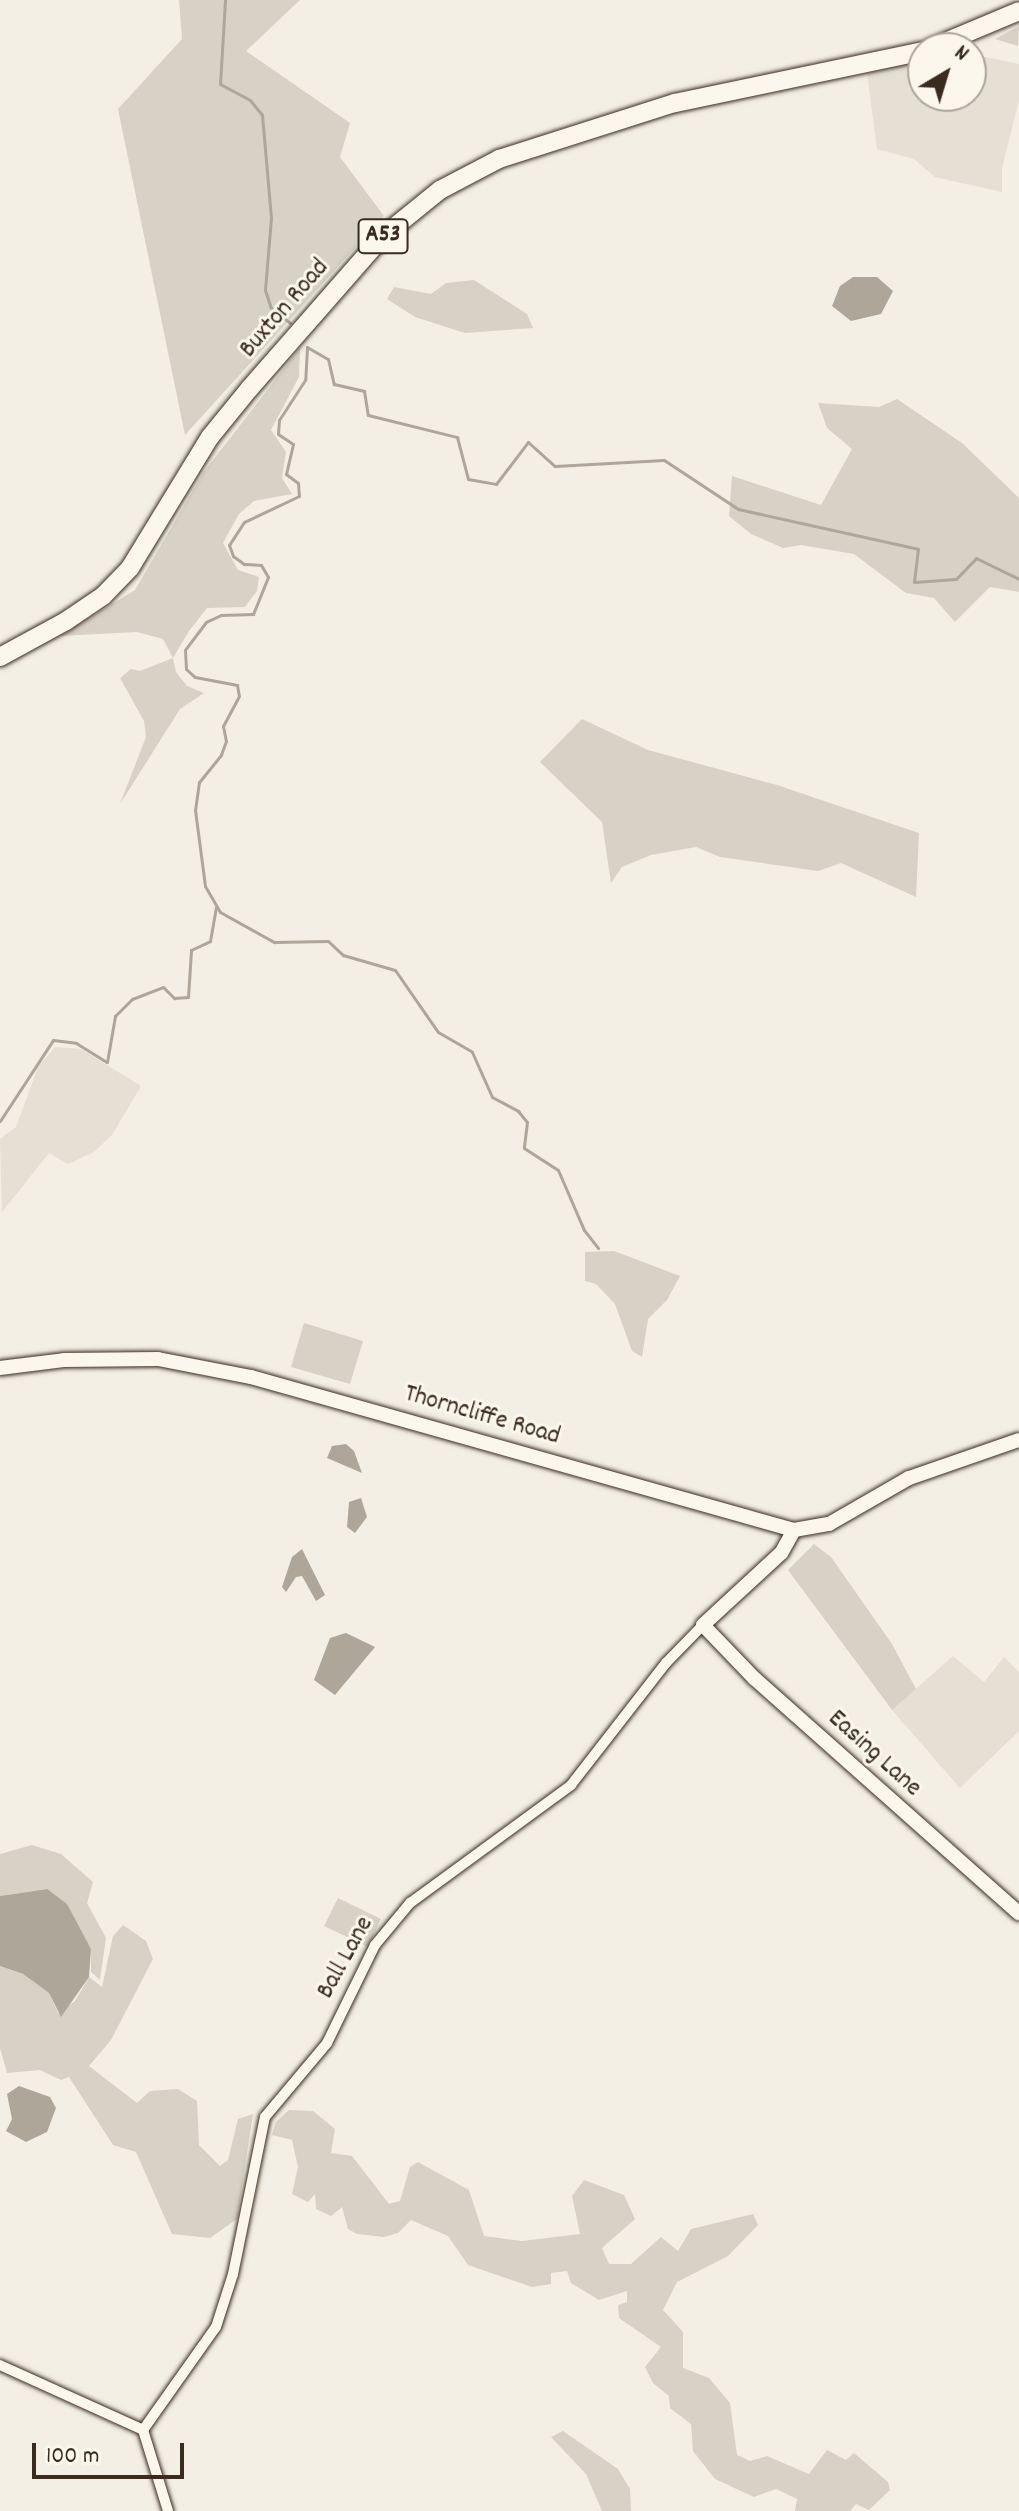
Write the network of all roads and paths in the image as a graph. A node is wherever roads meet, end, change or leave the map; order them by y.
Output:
1 (1019, 11) edge
2 (971, 32) edge
3 (907, 54) edge
4 (0, 657) edge
5 (0, 1368) edge
6 (1019, 1440) edge
7 (794, 1530) junction
8 (703, 1625) junction
9 (1019, 1913) edge
10 (0, 2365) edge
11 (143, 2430) junction
12 (168, 2511) edge

1 - 2 highway
3 - 4 highway, Buxton Road / A53
5 - 7 street, Thorncliffe Road
6 - 7 street, Thorncliffe Road
7 - 8 street, Ball Lane
8 - 9 street, Easing Lane
8 - 11 street, Ball Lane
10 - 11 street
11 - 12 street

